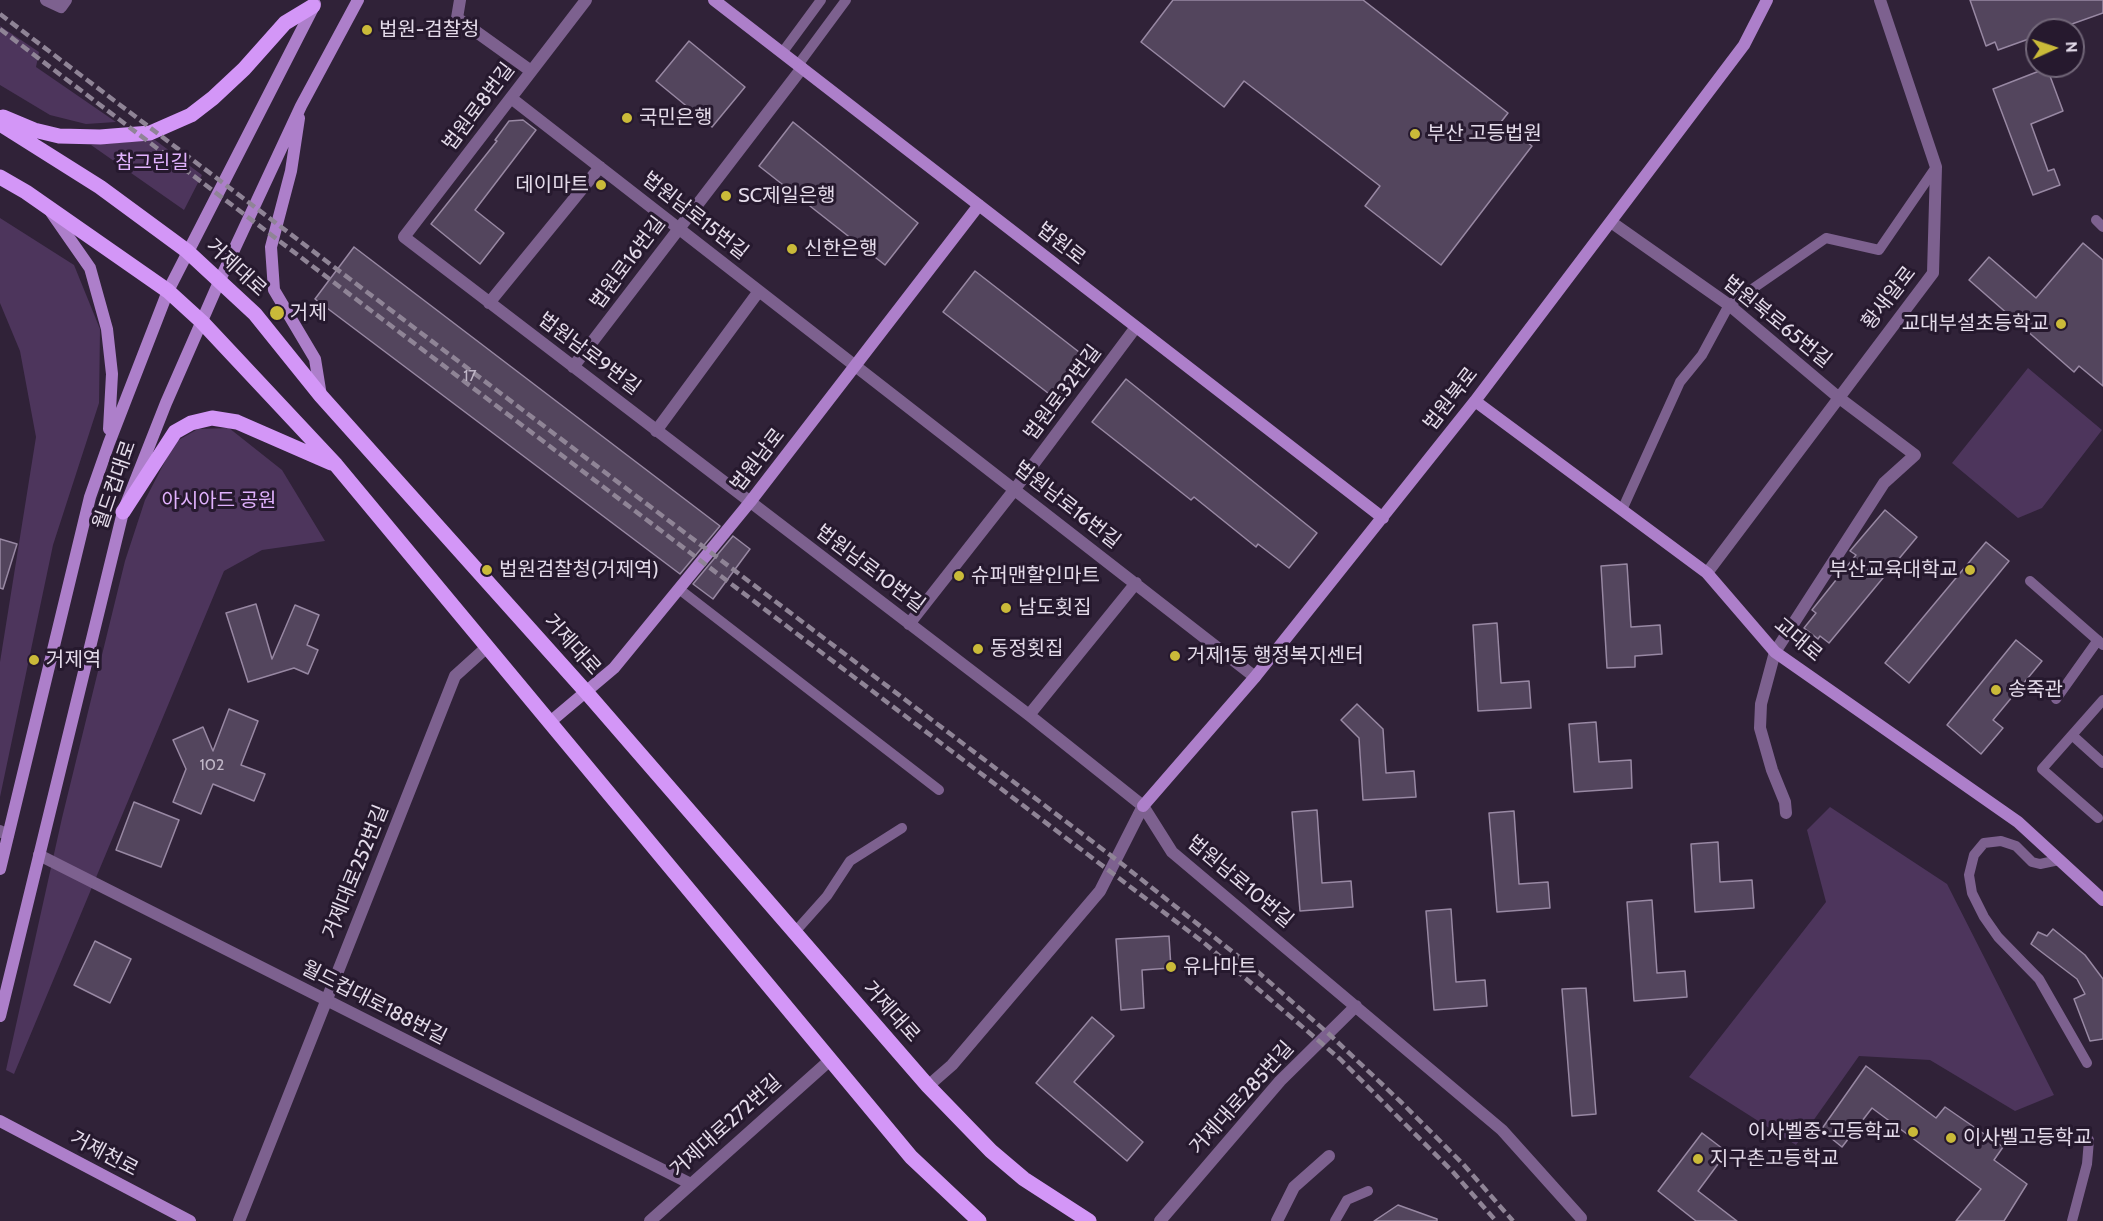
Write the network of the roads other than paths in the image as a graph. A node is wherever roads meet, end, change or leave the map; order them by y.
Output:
1 (46, 0) edge
2 (358, 0) edge
3 (460, 0) edge
4 (586, 0) edge
5 (714, 0) edge
6 (821, 0) edge
7 (846, 0) edge
8 (1767, 0) edge
9 (1880, 0) edge
10 (312, 2) edge
11 (63, 4) edge
12 (782, 52) junction
13 (800, 66) junction
14 (531, 70) junction
15 (511, 98) junction
16 (301, 106) junction
17 (0, 116) edge
18 (0, 124) edge
19 (600, 167) junction
20 (1936, 168) junction
21 (0, 177) edge
22 (979, 205) junction
23 (47, 207) junction
24 (1611, 222) junction
25 (679, 228) junction
26 (404, 237) joint
27 (187, 251) junction
28 (219, 282) junction
29 (168, 291) junction
30 (759, 291) junction
31 (489, 303) junction
32 (1729, 305) junction
33 (202, 322) junction
34 (1136, 327) junction
35 (855, 365) junction
36 (573, 367) junction
37 (321, 396) junction
38 (1838, 397) junction
39 (1475, 401) junction
40 (656, 431) junction
41 (109, 443) junction
42 (336, 465) junction
43 (1015, 489) junction
44 (750, 502) junction
45 (1622, 510) junction
46 (123, 512) junction
47 (1383, 519) junction
48 (1707, 573) junction
49 (2030, 581) dead end
50 (1136, 583) junction
51 (679, 589) junction
52 (909, 624) junction
53 (2101, 643) edge
54 (486, 648) junction
55 (1775, 652) junction
56 (1255, 677) junction
57 (586, 693) junction
58 (2056, 699) dead end
59 (2103, 700) edge
60 (1029, 715) junction
61 (550, 722) junction
62 (2072, 735) junction
63 (2103, 764) edge
64 (939, 790) dead end
65 (1143, 806) junction
66 (1786, 813) dead end
67 (2098, 818) dead end
68 (902, 828) dead end
69 (4, 833) edge
70 (39, 855) junction
71 (2059, 860) junction
72 (0, 869) edge
73 (2103, 900) edge
74 (794, 933) junction
75 (326, 1000) junction
76 (1356, 1006) junction
77 (0, 1016) edge
78 (829, 1061) junction
79 (2087, 1063) dead end
80 (928, 1086) junction
81 (0, 1121) edge
82 (2089, 1140) dead end
83 (1329, 1156) dead end
84 (691, 1184) junction
85 (1368, 1191) dead end
86 (1581, 1218) dead end
87 (190, 1221) edge
88 (239, 1221) edge
89 (650, 1221) edge
90 (979, 1221) edge
91 (1089, 1221) edge
92 (1160, 1221) edge
93 (1277, 1221) edge
94 (1335, 1221) edge
95 (2072, 1221) edge

1 - 11 street
2 - 16 main road, 월드컵대로
3 - 14 street
4 - 14 street, 법원로8번길
5 - 12 main road, 법원로
6 - 12 lane
7 - 13 lane
8 - 24 main road, 법원북로
9 - 20 street, 황새알로
10 - 17 main road
10 - 27 main road, 월드컵대로
12 - 13 main road, 법원로
13 - 22 main road, 법원로
13 - 25 street, 법원로16번길
14 - 15 street, 법원로8번길
15 - 19 street, 법원남로15번길
15 - 26 street, 법원로8번길
16 - 28 main road, 월드컵대로
16 - 37 main road
18 - 27 main road, 거제대로
19 - 25 street, 법원남로15번길
19 - 31 street
20 - 32 lane
20 - 38 street, 황새알로
21 - 23 main road
22 - 34 main road, 법원로
22 - 35 main road, 법원남로
23 - 29 main road
23 - 41 main road
24 - 32 street, 법원북로65번길
24 - 39 main road, 법원북로
25 - 30 street, 법원남로15번길
25 - 36 street, 법원로16번길
26 - 31 street, 법원남로9번길
27 - 28 main road, 거제대로
27 - 29 main road, 월드컵대로
28 - 33 main road, 월드컵대로
28 - 37 main road, 거제대로
29 - 33 main road
29 - 41 main road, 월드컵대로
30 - 35 street, 법원남로15번길
30 - 40 street
31 - 36 street, 법원남로9번길
32 - 38 street, 법원북로65번길
32 - 45 lane
33 - 42 main road
33 - 46 main road, 월드컵대로
34 - 43 street, 법원로32번길
34 - 47 main road, 법원로
35 - 43 street, 법원남로16번길
35 - 44 main road, 법원남로
36 - 40 street, 법원남로9번길
37 - 57 main road, 거제대로
38 - 48 street, 황새알로
38 - 55 street, 법원북로65번길
39 - 45 main road, 교대로
39 - 47 main road, 법원북로
40 - 44 street, 법원남로9번길
41 - 69 main road, 월드컵대로
42 - 46 main road
42 - 54 main road
43 - 50 street, 법원남로16번길
43 - 52 street, 법원로32번길
44 - 51 main road, 법원남로
44 - 52 street, 법원남로10번길
45 - 48 main road, 교대로
46 - 70 main road, 월드컵대로
47 - 56 main road, 법원북로
48 - 55 main road, 교대로
49 - 53 lane
50 - 56 street, 법원남로16번길
50 - 60 street
51 - 57 main road, 법원남로
51 - 64 lane
52 - 60 street, 법원남로10번길
53 - 58 lane
54 - 61 main road
54 - 75 street, 거제대로252번길
55 - 66 street
55 - 71 main road, 교대로
56 - 65 main road, 법원북로
57 - 61 main road, 법원남로
57 - 74 main road, 거제대로
59 - 62 lane
60 - 65 street, 법원남로10번길
61 - 78 main road
62 - 63 lane
62 - 67 lane
65 - 76 street, 법원남로10번길
65 - 80 street
68 - 74 lane
69 - 72 main road, 월드컵대로
70 - 75 street, 월드컵대로188번길
70 - 77 main road, 월드컵대로
71 - 73 main road, 교대로
71 - 79 lane
74 - 80 main road, 거제대로
75 - 84 street, 월드컵대로188번길
75 - 88 street, 거제대로252번길
76 - 86 street, 법원남로10번길
76 - 92 street, 거제대로285번길
78 - 84 street, 거제대로272번길
78 - 90 main road
80 - 91 main road, 거제대로
81 - 87 main road, 거제천로
82 - 95 lane
83 - 93 street
84 - 89 street, 거제대로272번길
85 - 94 lane

